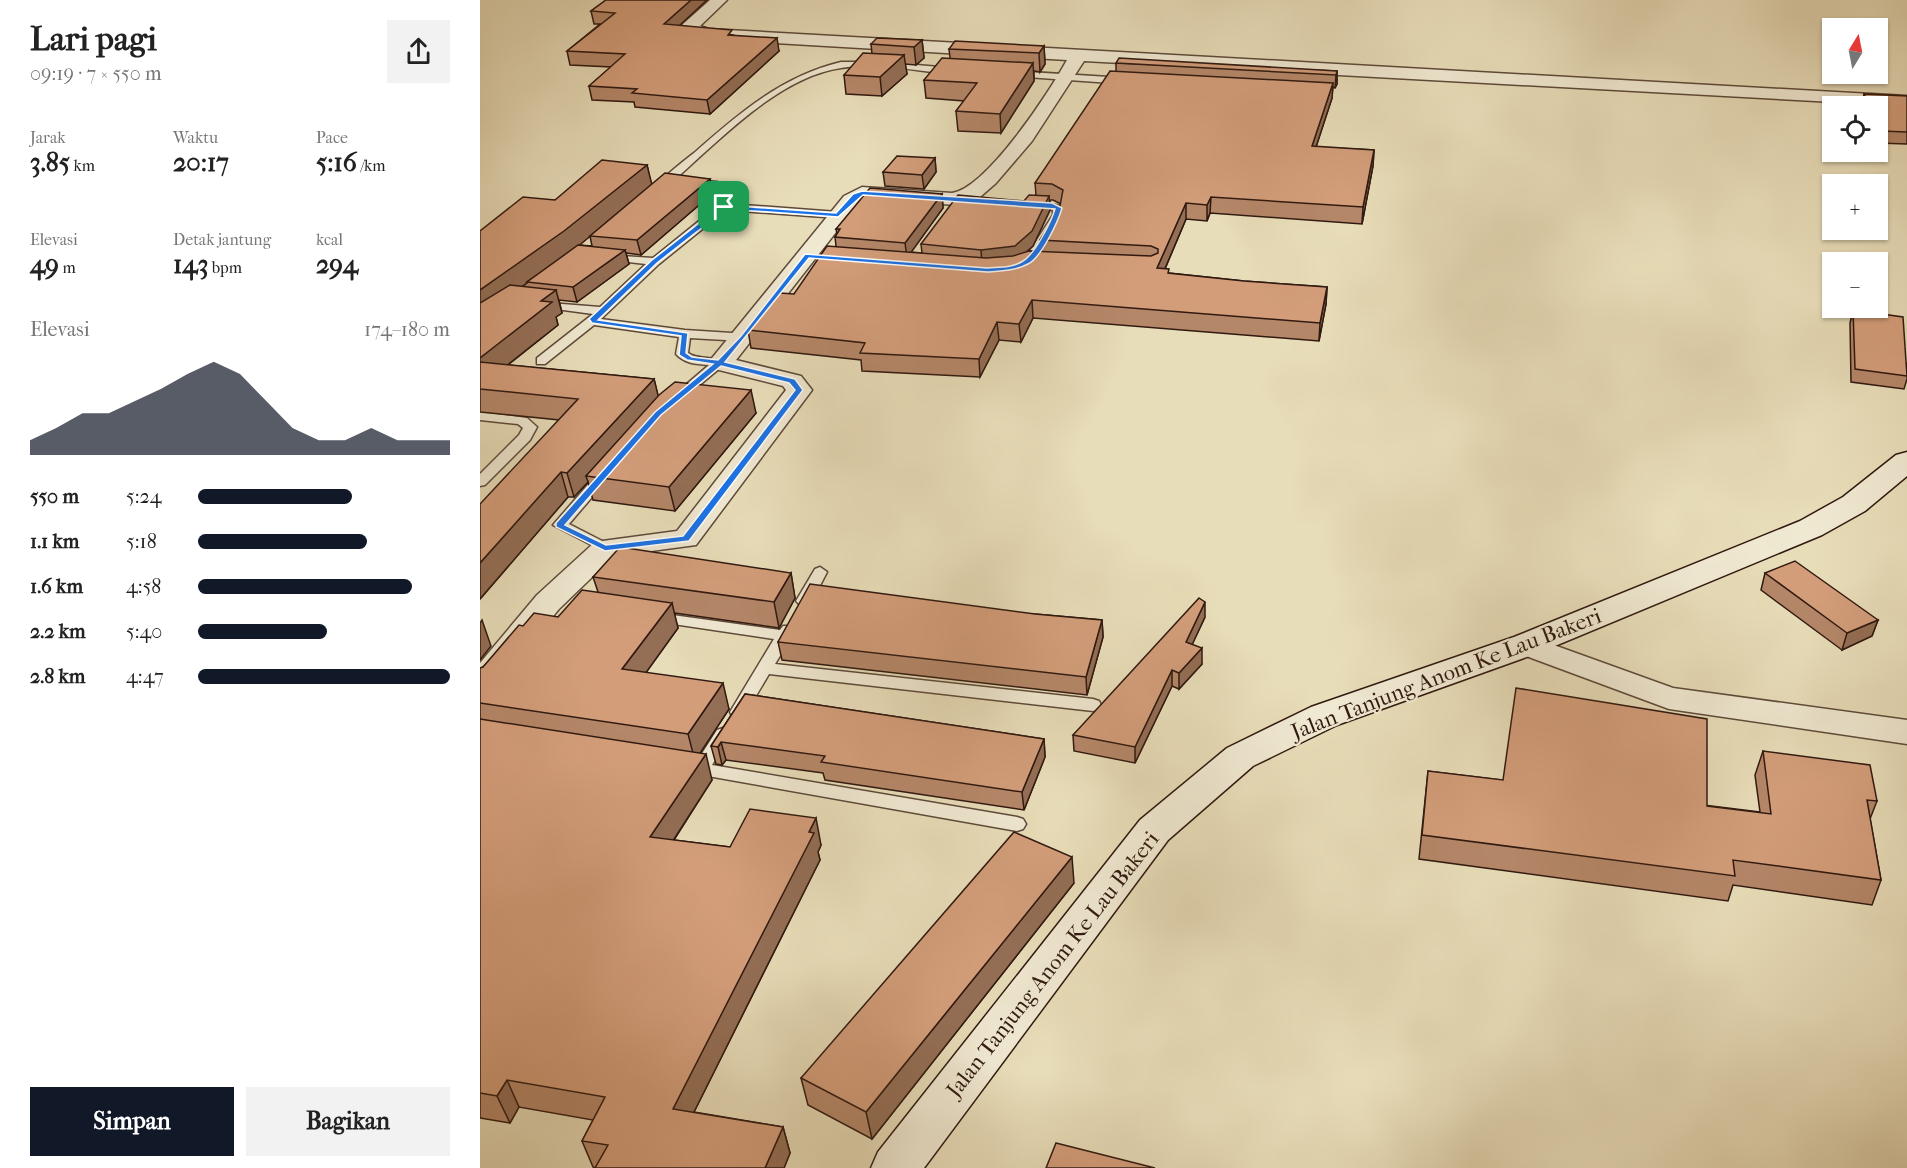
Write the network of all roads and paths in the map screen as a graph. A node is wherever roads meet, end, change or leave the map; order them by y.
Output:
1 (719, 0) edge
2 (1078, 56) junction
3 (961, 72) edge
4 (1009, 74) edge
5 (1068, 77) junction
6 (1139, 81) edge
7 (1907, 101) edge
8 (667, 182) junction
9 (650, 196) edge
10 (982, 200) edge
11 (1016, 203) edge
12 (953, 206) junction
13 (724, 207) junction
14 (838, 215) junction
15 (601, 256) edge
16 (655, 262) junction
17 (1011, 269) edge
18 (525, 302) edge
19 (596, 316) junction
20 (685, 334) junction
21 (743, 337) junction
22 (541, 361) dead end
23 (720, 363) junction
24 (666, 406) edge
25 (480, 416) edge
26 (1907, 461) edge
27 (612, 465) edge
28 (480, 482) edge
29 (605, 548) junction
30 (820, 572) dead end
31 (638, 615) edge
32 (785, 636) junction
33 (1526, 645) junction
34 (767, 668) junction
35 (480, 684) edge
36 (1093, 705) dead end
37 (1907, 732) edge
38 (677, 766) edge
39 (700, 770) junction
40 (1017, 824) dead end
41 (895, 1168) edge

1 - 2 street
2 - 5 street
2 - 7 street
3 - 8 lane
4 - 5 lane
5 - 6 lane
5 - 12 street
8 - 9 lane
8 - 13 lane
10 - 12 lane
11 - 17 lane
12 - 14 street
13 - 14 lane
13 - 16 lane
14 - 21 street
15 - 16 lane
16 - 19 lane
18 - 19 lane
19 - 20 lane
19 - 22 lane
20 - 21 lane
20 - 23 lane
21 - 23 street
23 - 24 lane
23 - 29 street
25 - 28 lane
26 - 33 main road, Jalan Tanjung Anom Ke Lau Bakeri
27 - 29 lane
29 - 35 street
30 - 32 lane
31 - 32 lane
32 - 34 lane
33 - 37 street
33 - 41 main road, Jalan Tanjung Anom Ke Lau Bakeri
34 - 36 lane
34 - 39 lane
38 - 39 lane
39 - 40 lane

